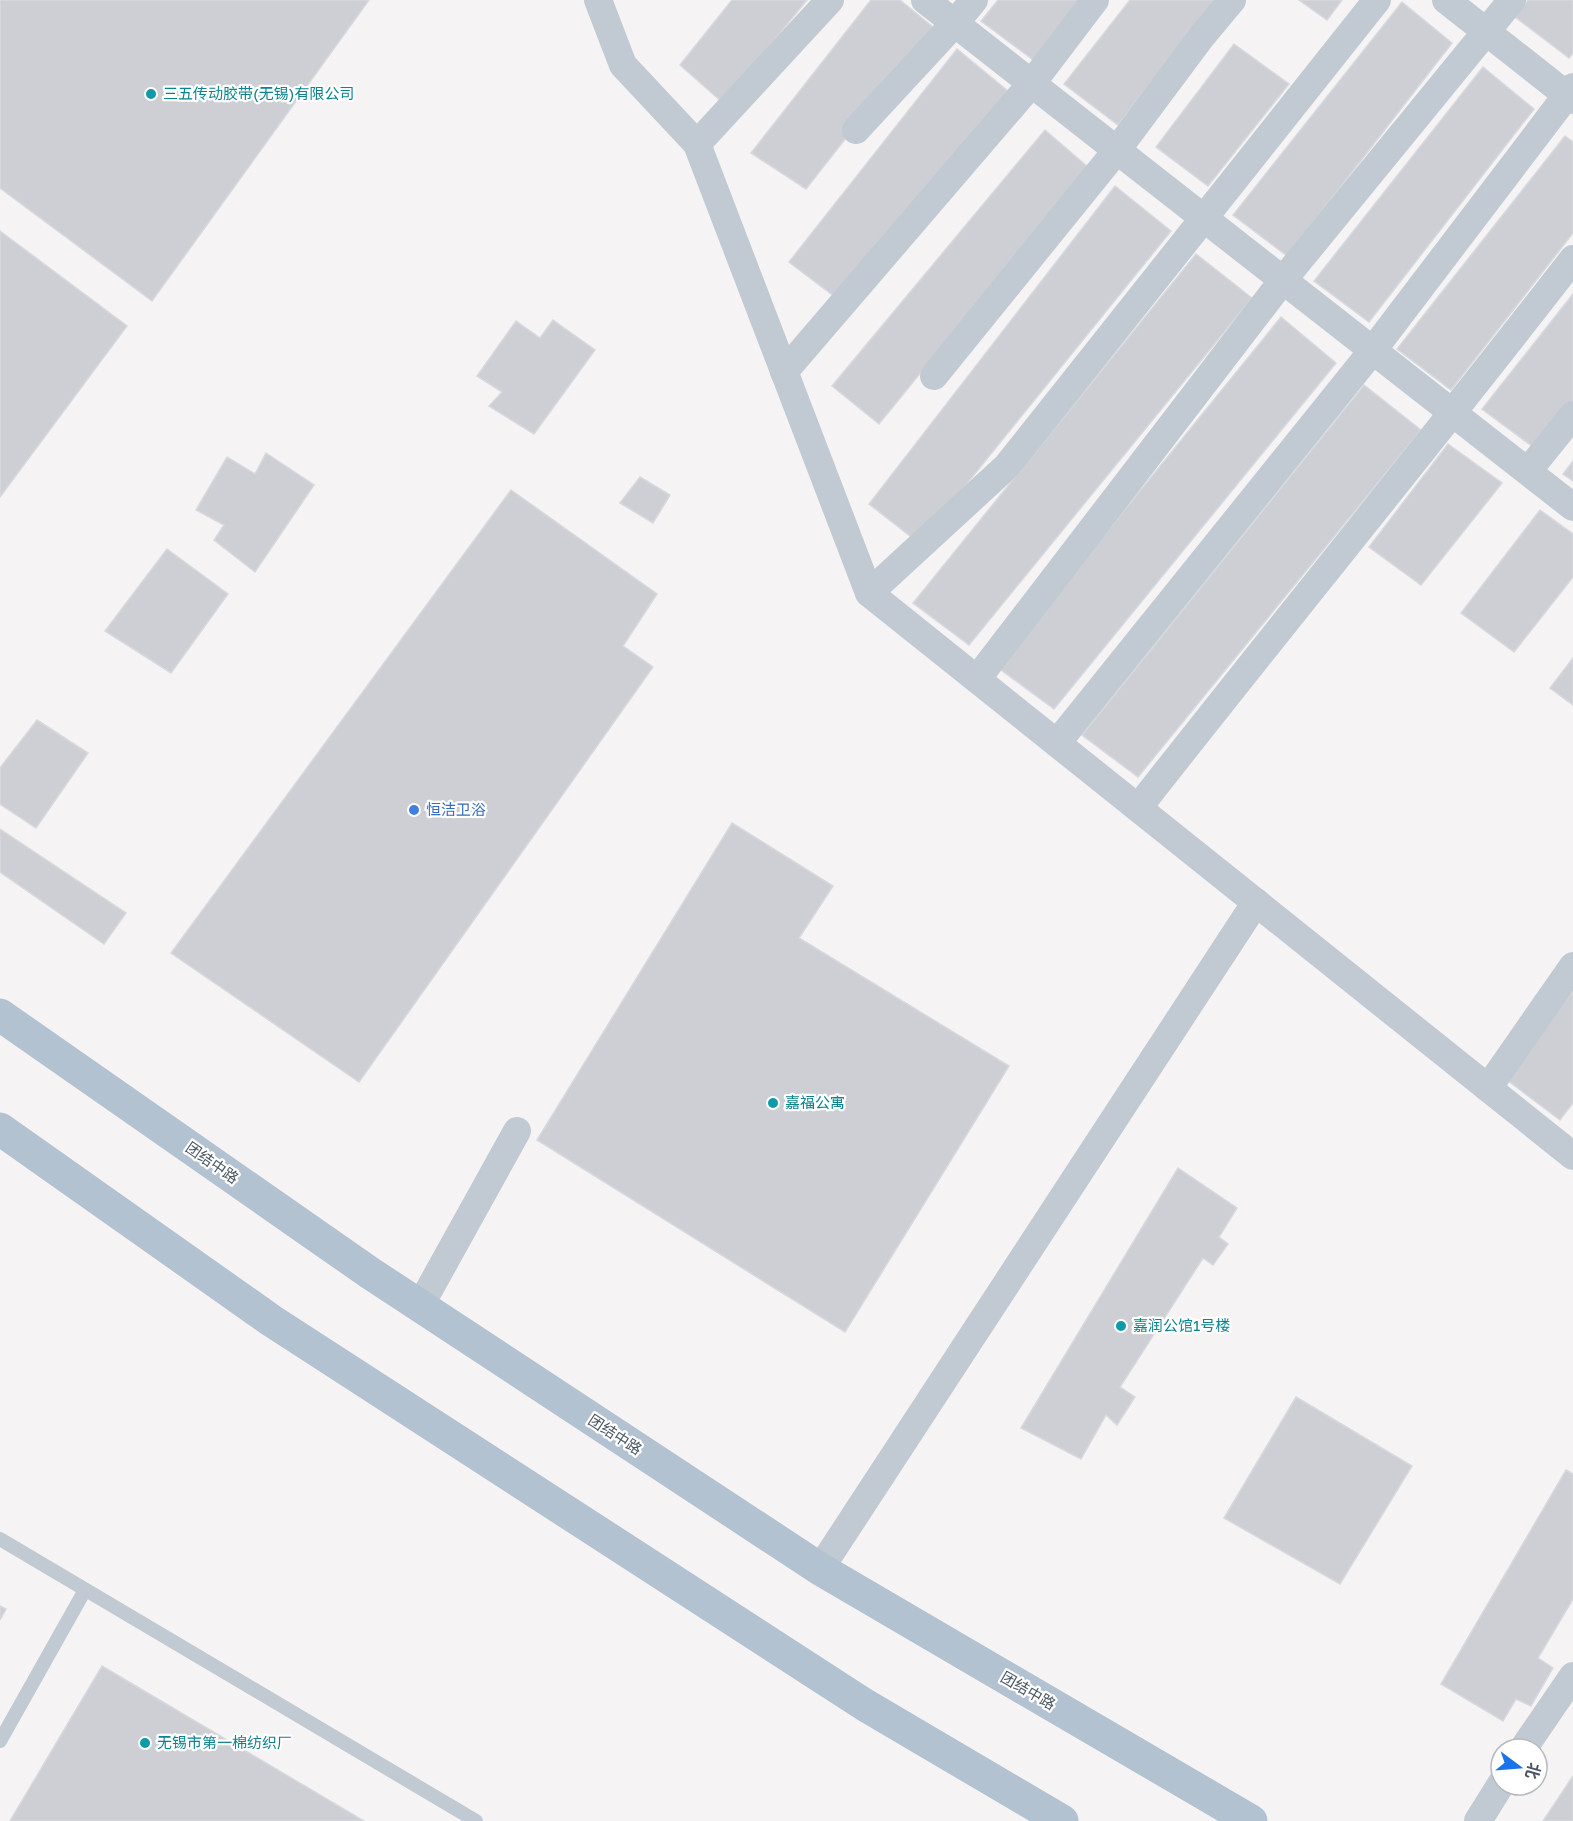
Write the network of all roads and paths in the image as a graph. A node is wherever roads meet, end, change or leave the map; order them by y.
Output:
1 (597, 0) edge
2 (830, 0) edge
3 (925, 0) edge
4 (974, 0) edge
5 (1095, 0) edge
6 (1232, 0) edge
7 (1377, 0) edge
8 (1446, 0) edge
9 (1512, 0) edge
10 (955, 23) junction
11 (1486, 32) junction
12 (1032, 83) junction
13 (1571, 94) edge
14 (856, 130) dead end
15 (697, 144) junction
16 (1117, 150) junction
17 (1205, 218) junction
18 (1573, 259) edge
19 (1283, 280) junction
20 (1373, 350) junction
21 (784, 372) junction
22 (934, 376) dead end
23 (1454, 413) junction
24 (1573, 415) edge
25 (1528, 471) junction
26 (1573, 507) edge
27 (870, 593) junction
28 (977, 679) junction
29 (1057, 743) junction
30 (1138, 808) junction
31 (1256, 902) junction
32 (1573, 966) edge
33 (0, 1015) edge
34 (1488, 1088) junction
35 (0, 1129) edge
36 (517, 1131) dead end
37 (1573, 1156) edge
38 (420, 1306) junction
39 (0, 1539) edge
40 (820, 1569) junction
41 (85, 1590) junction
42 (1573, 1676) edge
43 (1531, 1737) edge
44 (0, 1742) edge
45 (1493, 1797) edge
46 (476, 1821) edge
47 (1062, 1821) edge
48 (1251, 1821) edge
49 (1478, 1821) edge

1 - 15 street
2 - 15 street
3 - 10 street
4 - 10 street
5 - 12 street
6 - 16 street
7 - 17 street
8 - 11 street
9 - 11 street
10 - 12 street
10 - 14 street
11 - 13 street
11 - 19 street
12 - 16 street
12 - 21 street
13 - 20 street
15 - 21 street
16 - 17 street
16 - 22 street
17 - 19 street
17 - 27 street
18 - 23 street
19 - 20 street
19 - 28 street
20 - 23 street
20 - 29 street
21 - 27 street
23 - 25 street
23 - 30 street
24 - 25 street
25 - 26 street
27 - 28 street
28 - 29 street
29 - 30 street
30 - 31 street
31 - 34 street
31 - 40 street
32 - 34 street
33 - 38 main road, 团结中路
34 - 37 street
35 - 47 main road
36 - 38 street
38 - 40 main road, 团结中路
39 - 41 lane
40 - 48 main road, 团结中路
41 - 44 lane
41 - 46 lane
42 - 43 street
45 - 49 street

